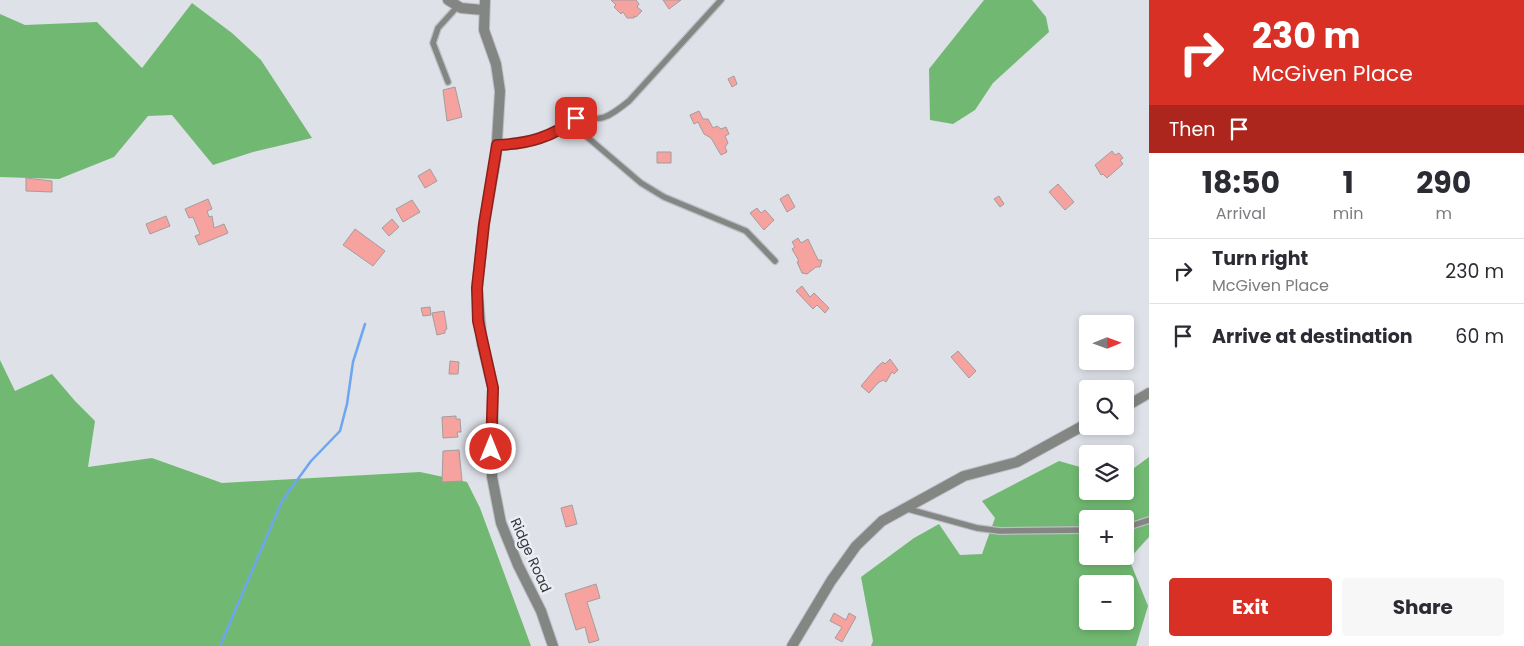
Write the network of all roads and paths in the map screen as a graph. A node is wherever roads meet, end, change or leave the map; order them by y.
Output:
1 (448, 0) edge
2 (721, 0) edge
3 (484, 5) edge
4 (457, 7) junction
5 (448, 82) dead end
6 (576, 118) junction
7 (497, 145) junction
8 (774, 261) dead end
9 (1149, 393) edge
10 (1134, 402) edge
11 (1079, 428) edge
12 (908, 509) junction
13 (1149, 520) edge
14 (1134, 525) edge
15 (1079, 530) edge
16 (553, 646) edge
17 (792, 646) edge

1 - 4 street
2 - 6 lane
3 - 4 street
3 - 7 street, Ridge Road
4 - 5 lane
6 - 7 street
6 - 8 lane
7 - 16 street, Ridge Road
9 - 10 street
11 - 12 street
12 - 15 lane
12 - 17 street
13 - 14 lane

